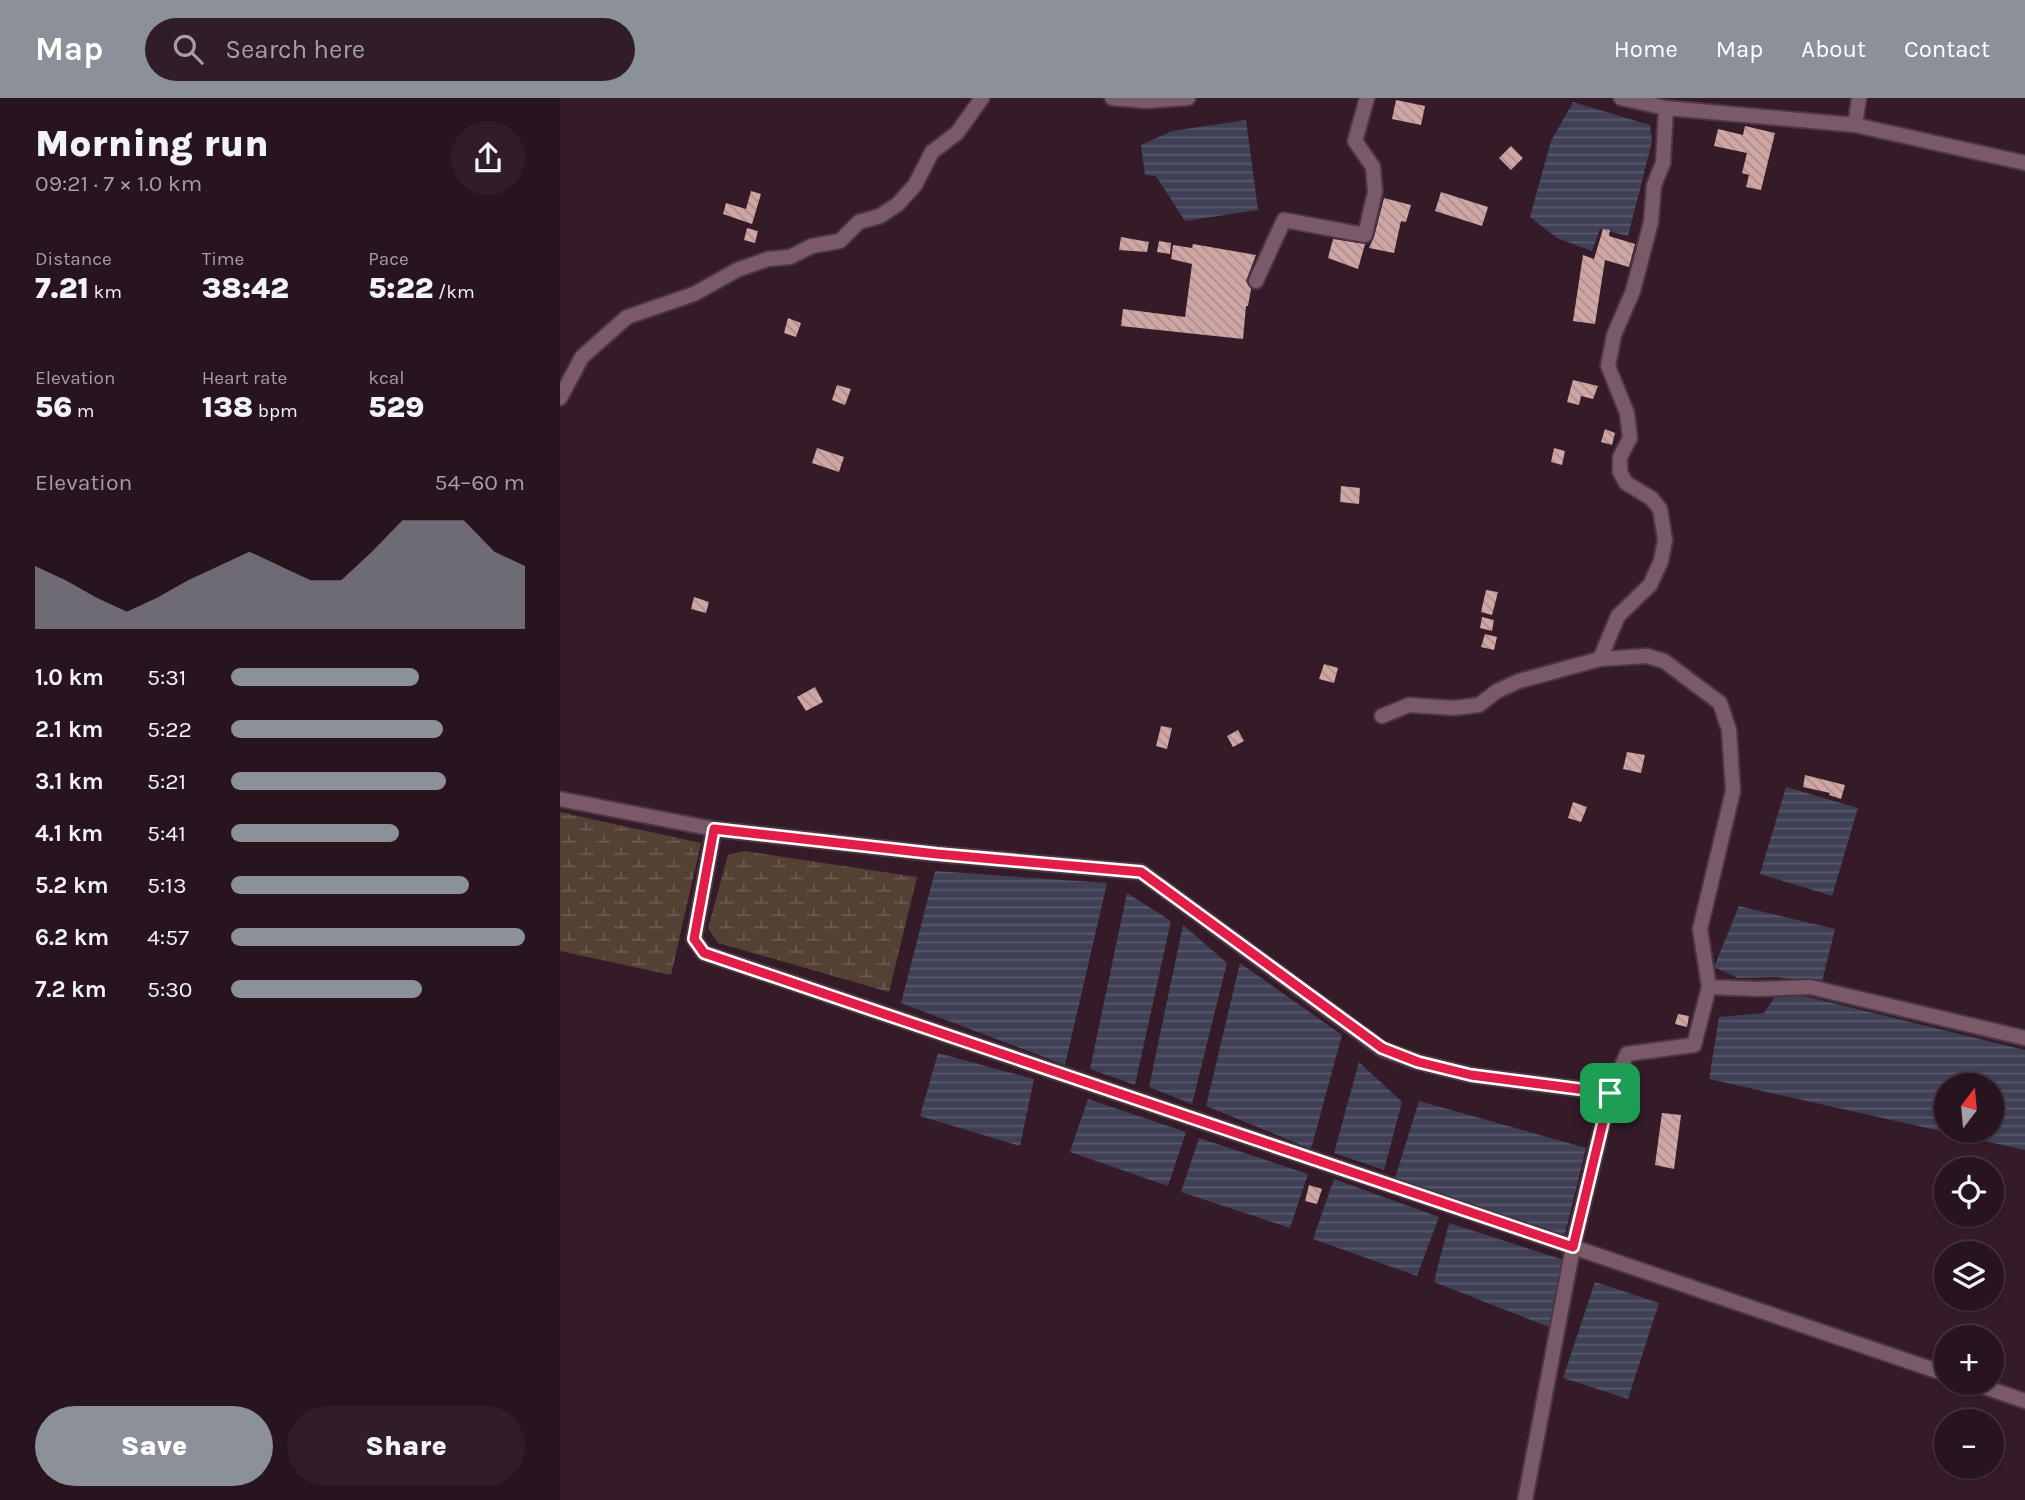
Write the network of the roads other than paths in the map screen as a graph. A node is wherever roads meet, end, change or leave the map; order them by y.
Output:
1 (982, 98) edge
2 (1112, 98) edge
3 (1188, 98) edge
4 (1367, 98) edge
5 (1621, 98) edge
6 (1859, 98) edge
7 (1666, 108) junction
8 (1855, 125) junction
9 (2025, 163) edge
10 (1256, 281) dead end
11 (560, 398) edge
12 (1600, 659) junction
13 (1382, 716) dead end
14 (560, 799) edge
15 (714, 829) junction
16 (1709, 987) junction
17 (2025, 1038) edge
18 (1610, 1093) junction
19 (1573, 1247) junction
20 (1934, 1370) edge
21 (2004, 1394) edge
22 (2025, 1401) edge
23 (1525, 1500) edge

1 - 11 street
2 - 3 street
4 - 10 street
5 - 7 street
6 - 8 street
7 - 8 street
7 - 12 street
8 - 9 street
12 - 13 street
12 - 16 street
14 - 15 street
15 - 18 street
15 - 19 street
16 - 17 street
16 - 18 street
18 - 19 street
19 - 20 street
19 - 23 street
21 - 22 street

